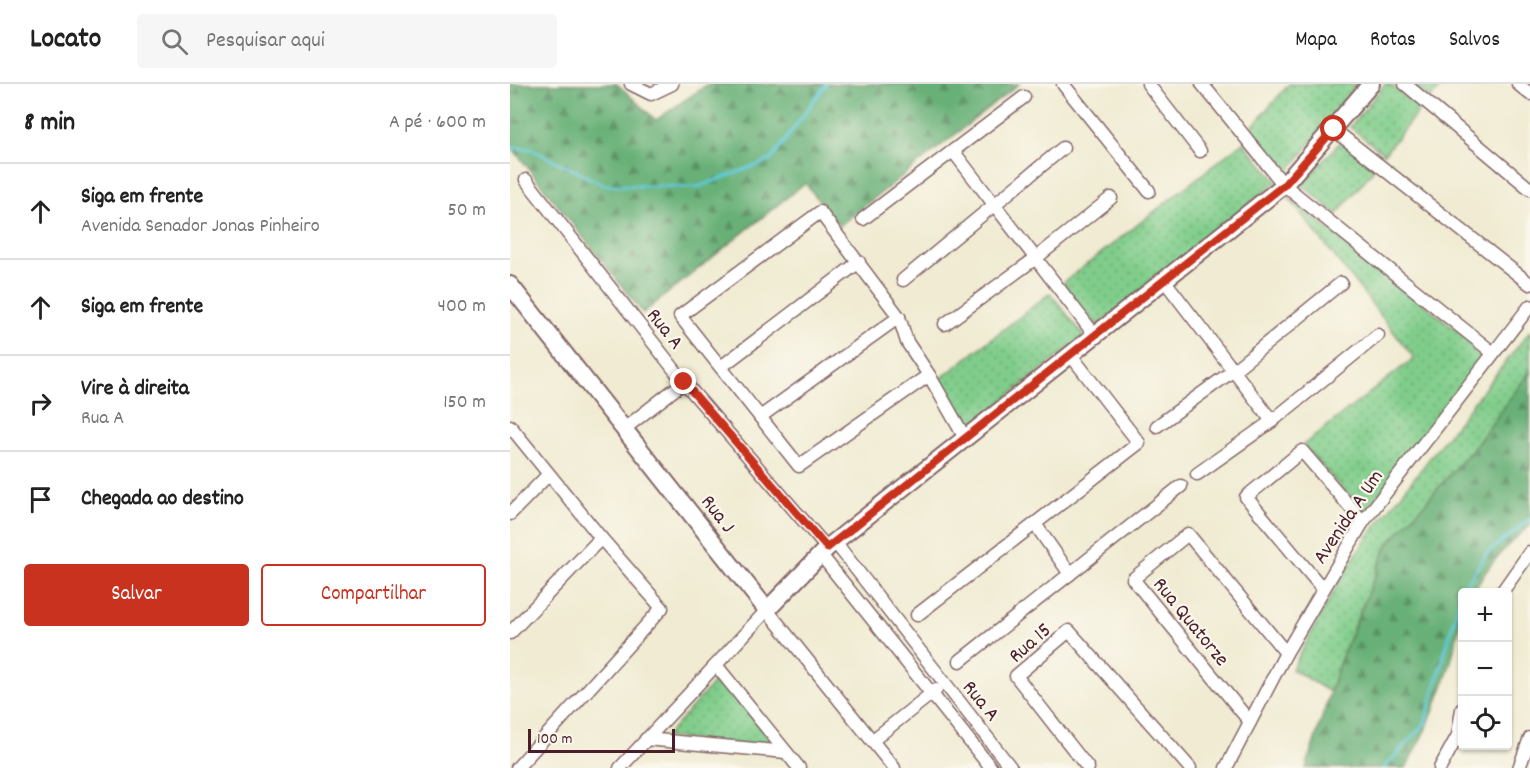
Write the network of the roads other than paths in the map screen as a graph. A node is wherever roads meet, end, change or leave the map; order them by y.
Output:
1 (631, 84) edge
2 (672, 84) edge
3 (1148, 84) edge
4 (1202, 84) edge
5 (1371, 84) edge
6 (1405, 84) edge
7 (1518, 84) edge
8 (1067, 85) edge
9 (1530, 94) edge
10 (1024, 97) dead end
11 (1334, 129) junction
12 (1063, 148) dead end
13 (1200, 151) dead end
14 (953, 152) junction
15 (526, 180) dead end
16 (1284, 185) junction
17 (1530, 189) edge
18 (1149, 191) dead end
19 (1111, 198) dead end
20 (995, 204) junction
21 (863, 219) dead end
22 (1036, 258) junction
23 (859, 262) junction
24 (903, 280) dead end
25 (1164, 280) junction
26 (1341, 283) dead end
27 (1530, 284) edge
28 (510, 285) edge
29 (1530, 306) edge
30 (899, 316) junction
31 (945, 324) dead end
32 (1094, 334) junction
33 (1378, 335) dead end
34 (1492, 352) junction
35 (1070, 354) junction
36 (721, 367) junction
37 (1234, 370) junction
38 (929, 375) junction
39 (684, 382) junction
40 (760, 417) junction
41 (1272, 421) junction
42 (510, 426) edge
43 (1157, 426) dead end
44 (624, 429) junction
45 (966, 438) junction
46 (1197, 474) dead end
47 (548, 475) junction
48 (1181, 486) dead end
49 (510, 514) edge
50 (1363, 522) junction
51 (1035, 524) junction
52 (601, 538) junction
53 (828, 548) junction
54 (1530, 552) edge
55 (1070, 574) junction
56 (1322, 588) junction
57 (1505, 588) edge
58 (767, 610) junction
59 (917, 615) dead end
60 (510, 633) edge
61 (1286, 653) junction
62 (960, 661) dead end
63 (716, 664) junction
64 (944, 684) junction
65 (932, 693) junction
66 (1250, 722) junction
67 (1458, 735) edge
68 (1530, 738) edge
69 (646, 739) junction
70 (873, 740) junction
71 (786, 752) junction
72 (1000, 754) junction
73 (989, 766) edge
74 (517, 768) edge
75 (620, 768) edge
76 (799, 768) edge
77 (894, 768) edge
78 (1011, 768) edge
79 (1088, 768) edge
80 (1190, 768) edge
81 (1226, 768) edge
82 (1440, 768) edge
83 (1519, 768) edge

1 - 2 street
3 - 13 street
4 - 16 street
5 - 11 main road
6 - 17 street
7 - 9 street
8 - 18 street
10 - 14 street
11 - 16 main road
11 - 27 street
12 - 20 street
14 - 20 street
14 - 21 street
15 - 39 street, Rua A
16 - 25 main road
16 - 34 street
19 - 22 street
20 - 22 street
20 - 24 street
22 - 31 street
22 - 32 street
23 - 30 street
23 - 36 street
23 - 36 street
25 - 32 main road
25 - 37 street
26 - 37 street
28 - 44 main road, Rua J
29 - 34 street, Avenida A Um
30 - 38 street
30 - 40 street
32 - 35 main road
33 - 41 street
34 - 50 street, Avenida A Um
35 - 45 main road
35 - 51 street
36 - 40 street
37 - 41 street
37 - 43 street
38 - 40 street
38 - 45 street
39 - 44 street
39 - 53 street, Rua A
41 - 46 street
42 - 47 street
44 - 58 main road, Rua J
45 - 53 main road
47 - 49 street
47 - 52 street
48 - 55 street
50 - 56 street, Avenida A Um
50 - 56 street
51 - 55 street
51 - 59 street
52 - 60 street
52 - 74 street
53 - 58 main road
53 - 64 street, Rua A
53 - 65 street, Rua A
54 - 57 street
55 - 62 street
56 - 61 street, Avenida A Um
58 - 63 street
58 - 70 street, Rua J
61 - 66 street, Avenida A Um
61 - 66 street, Rua Quatorze
63 - 69 street
63 - 71 street
64 - 65 street
64 - 72 street, Rua A
65 - 70 street
65 - 73 street, Rua A
66 - 81 street, Avenida A Um
67 - 82 street
68 - 83 street
69 - 71 street
69 - 75 street
70 - 77 street, Rua J
71 - 76 street
72 - 73 street
72 - 78 street, Rua A
79 - 80 street, Rua 15

